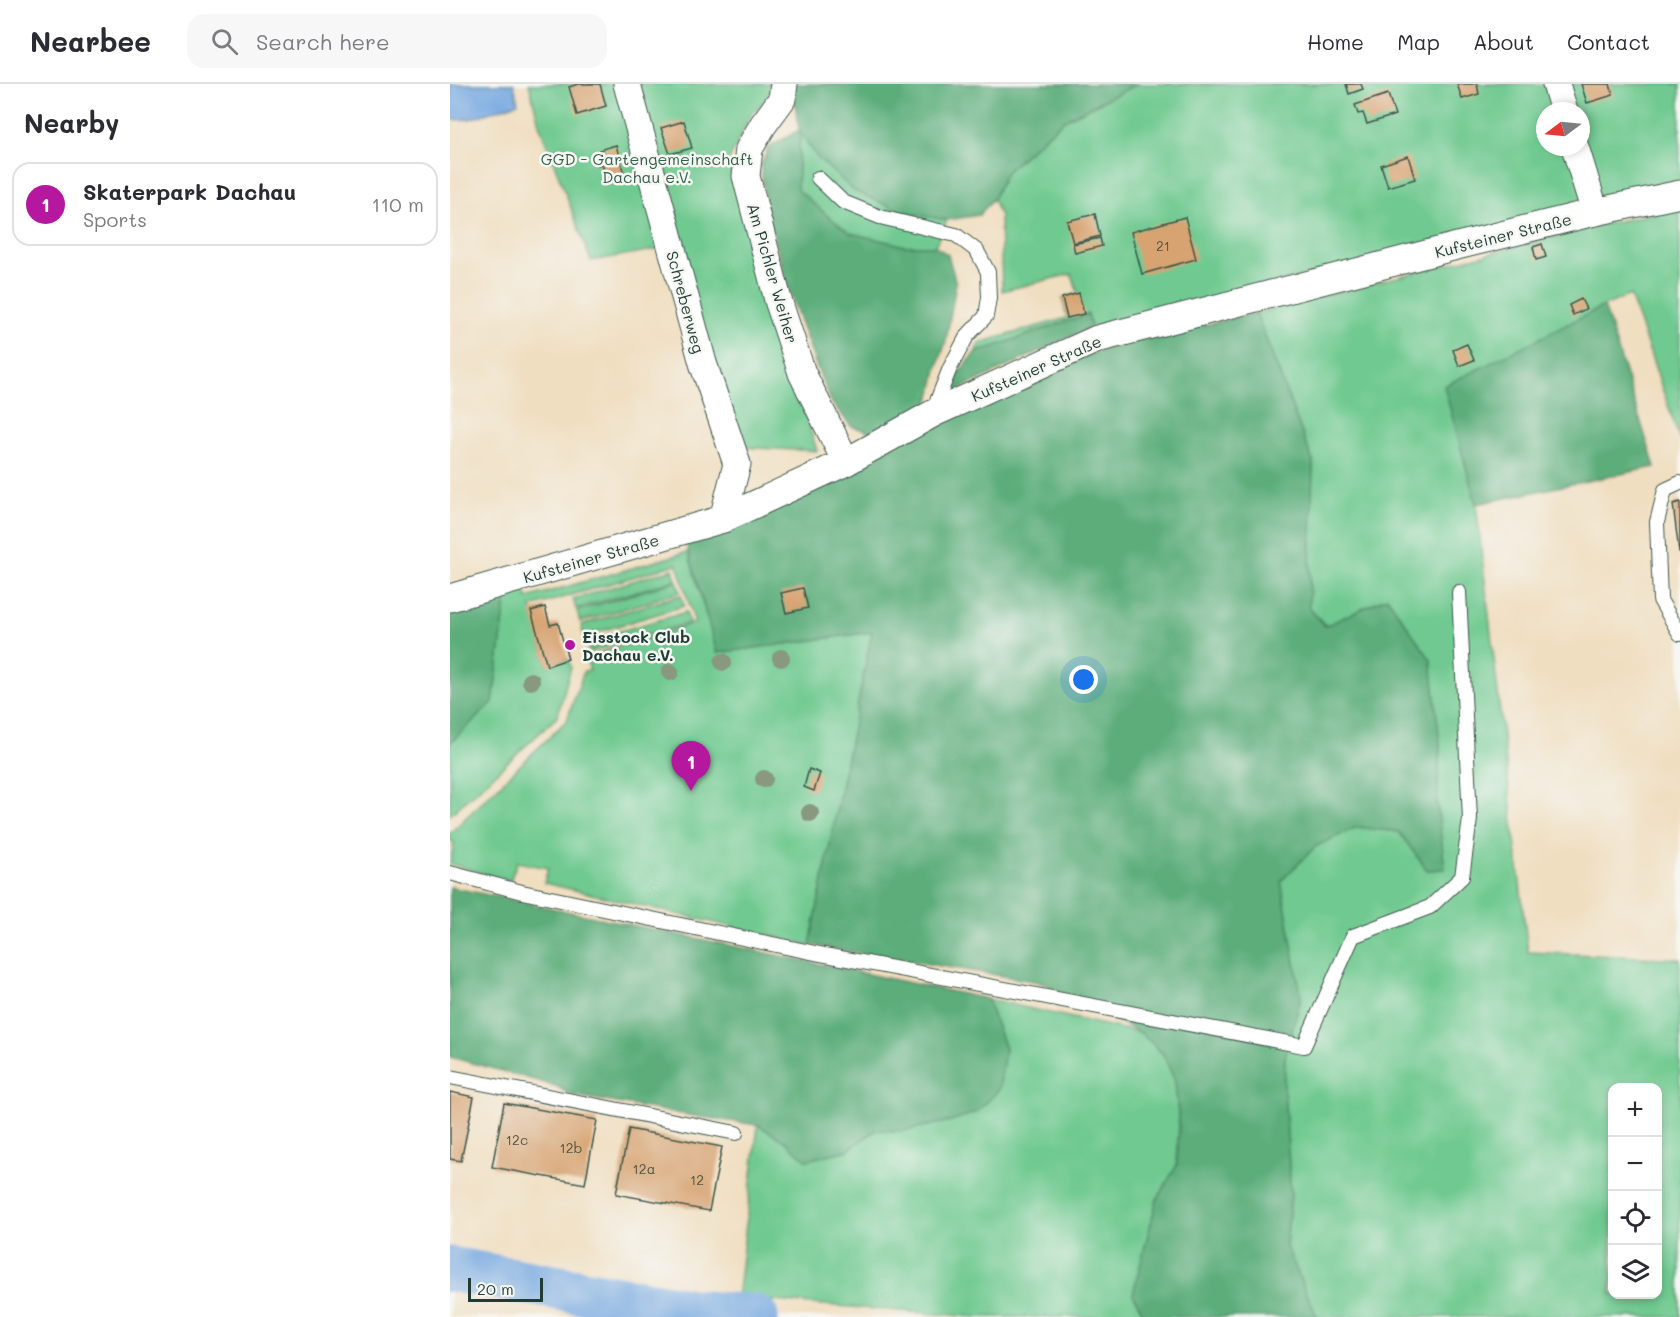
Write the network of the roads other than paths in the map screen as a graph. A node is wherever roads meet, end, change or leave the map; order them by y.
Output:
1 (627, 84) edge
2 (784, 84) edge
3 (1556, 84) edge
4 (1561, 102) edge
5 (1578, 156) edge
6 (818, 178) dead end
7 (1680, 194) edge
8 (1595, 212) junction
9 (934, 413) junction
10 (846, 462) junction
11 (1680, 483) edge
12 (723, 519) junction
13 (1459, 592) dead end
14 (450, 598) edge
15 (1680, 634) edge
16 (450, 873) edge
17 (450, 1077) edge
18 (736, 1133) dead end

1 - 12 street, Schreberweg
2 - 10 street, Am Pichler Weiher
3 - 4 street
5 - 8 street
6 - 9 lane
7 - 8 street, Kufsteiner Straße
8 - 9 street, Kufsteiner Straße
9 - 10 street, Kufsteiner Straße
10 - 12 street, Kufsteiner Straße
11 - 15 lane
12 - 14 street, Kufsteiner Straße
13 - 16 lane
17 - 18 lane

